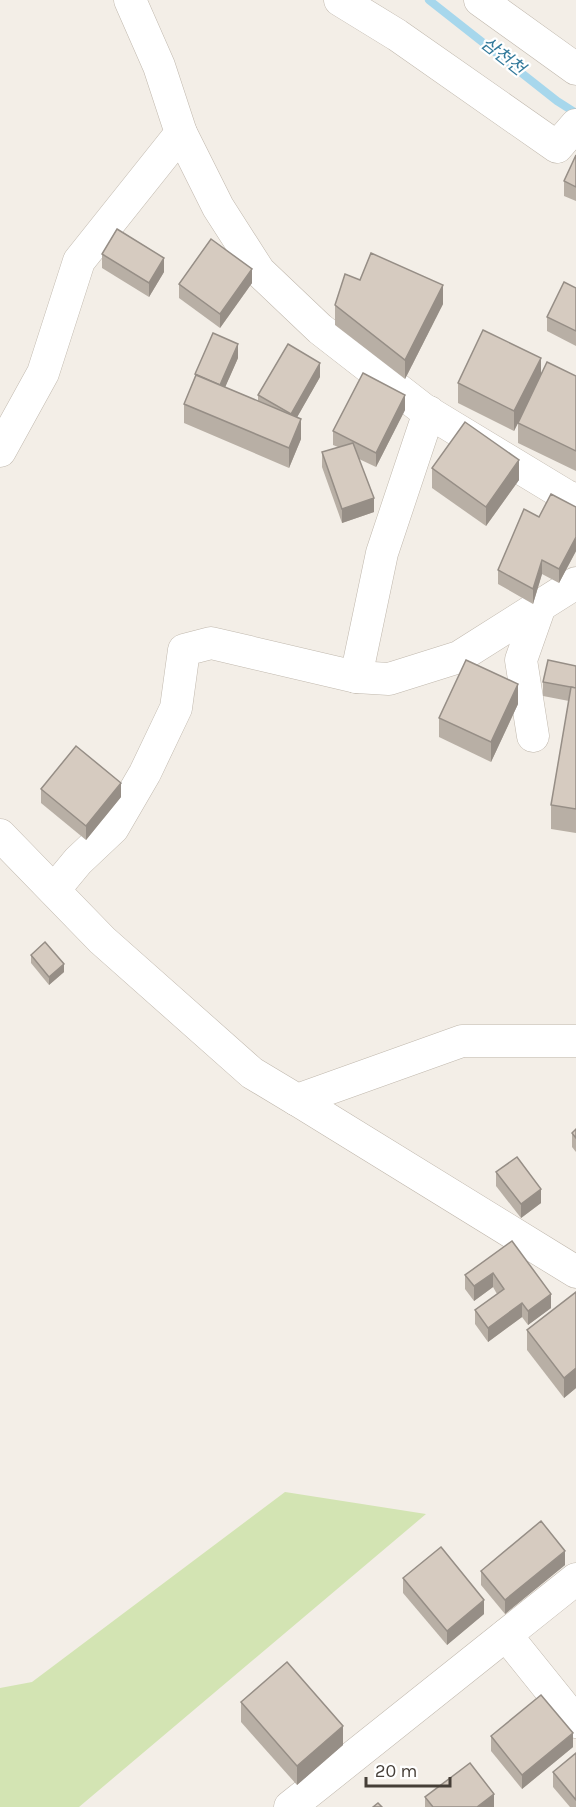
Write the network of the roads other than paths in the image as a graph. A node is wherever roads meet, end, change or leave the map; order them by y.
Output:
1 (130, 0) edge
2 (340, 0) edge
3 (480, 0) edge
4 (576, 69) edge
5 (573, 128) edge
6 (182, 133) junction
7 (429, 412) junction
8 (0, 451) edge
9 (576, 500) edge
10 (576, 583) edge
11 (540, 606) junction
12 (356, 677) junction
13 (533, 736) dead end
14 (0, 835) edge
15 (54, 890) junction
16 (576, 1041) edge
17 (297, 1100) junction
18 (576, 1272) edge
19 (576, 1579) edge
20 (506, 1635) junction
21 (576, 1722) edge
22 (290, 1807) edge

1 - 6 street
2 - 5 street
3 - 4 street
6 - 7 street
6 - 8 street
7 - 9 street
7 - 12 street
10 - 11 street
11 - 12 street
11 - 13 street
12 - 15 street
14 - 15 street
15 - 17 street
16 - 17 street
17 - 18 street
19 - 20 street
20 - 21 street
20 - 22 street

